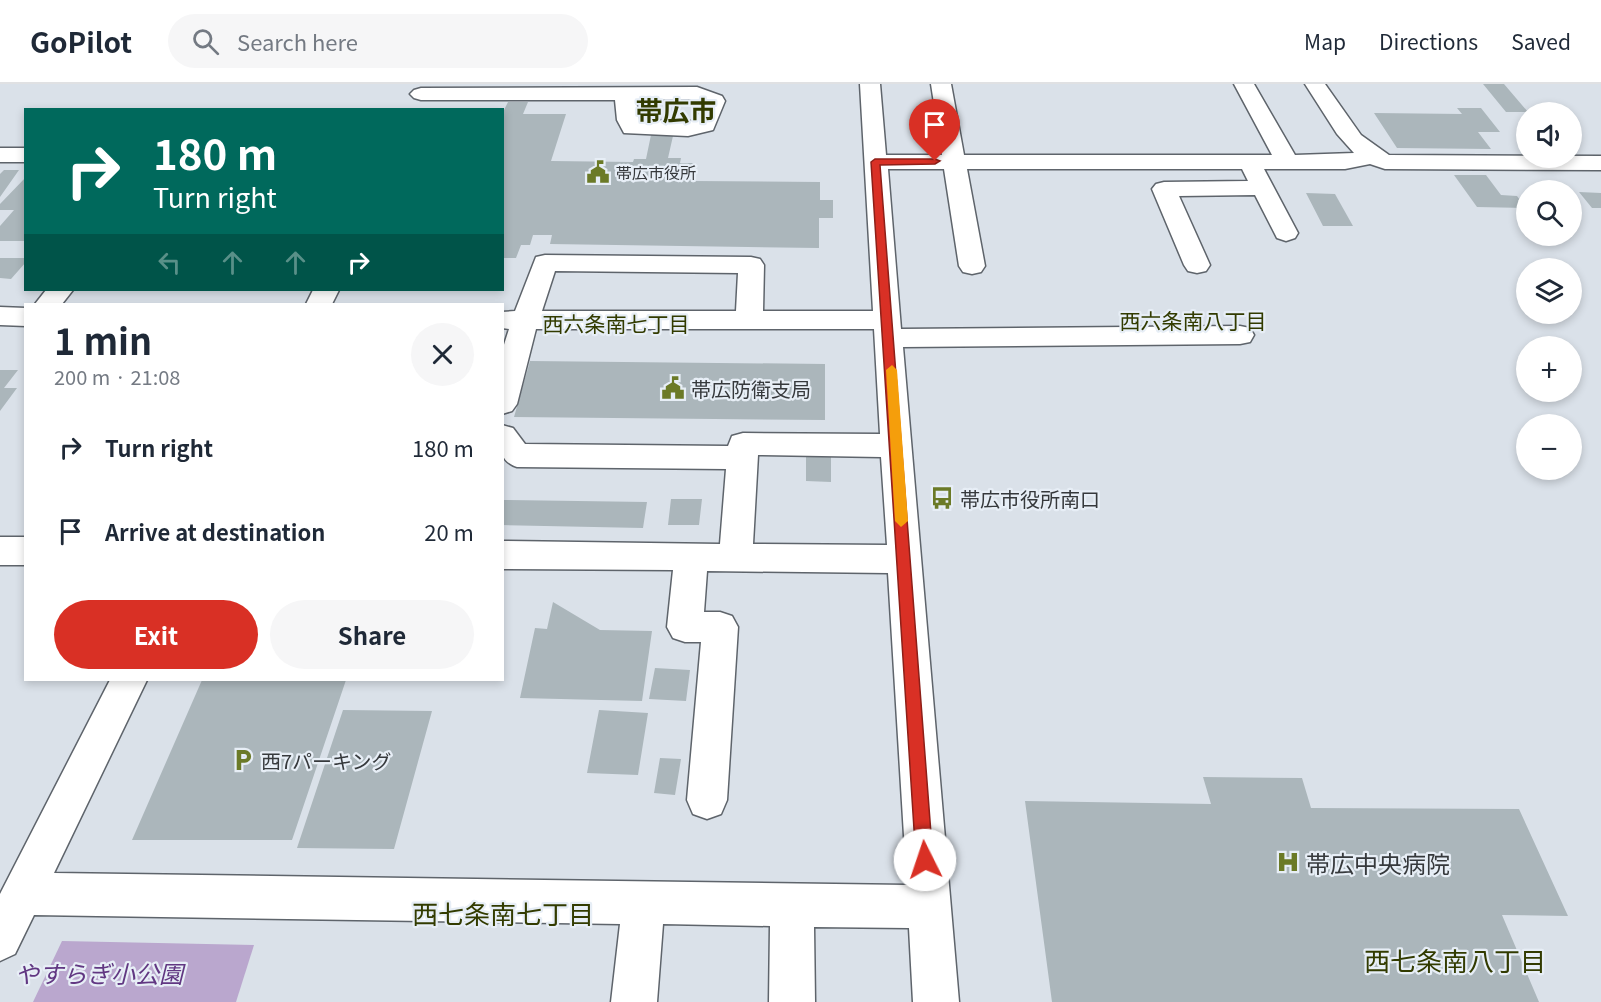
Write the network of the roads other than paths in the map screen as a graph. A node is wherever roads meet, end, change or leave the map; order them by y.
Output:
1 (870, 84) edge
2 (941, 84) edge
3 (1244, 84) edge
4 (1315, 84) edge
5 (625, 93) dead end
6 (420, 96) edge
7 (0, 155) edge
8 (24, 155) edge
9 (1370, 157) junction
10 (955, 161) junction
11 (875, 162) junction
12 (1250, 162) junction
13 (1287, 162) junction
14 (1601, 163) edge
15 (1263, 188) junction
16 (1286, 233) dead end
17 (1197, 265) dead end
18 (972, 266) dead end
19 (59, 291) edge
20 (49, 303) edge
21 (0, 316) edge
22 (24, 316) edge
23 (514, 320) edge
24 (749, 320) junction
25 (889, 329) junction
26 (1240, 335) dead end
27 (504, 390) edge
28 (504, 439) edge
29 (897, 446) junction
30 (742, 458) junction
31 (0, 551) edge
32 (24, 551) edge
33 (504, 555) edge
34 (691, 557) junction
35 (735, 558) junction
36 (904, 559) junction
37 (128, 681) edge
38 (707, 800) dead end
39 (22, 894) junction
40 (643, 903) junction
41 (792, 905) junction
42 (928, 907) junction
43 (0, 939) edge
44 (634, 1002) edge
45 (792, 1002) edge
46 (936, 1002) edge

1 - 11 street
2 - 10 street
3 - 13 street
4 - 9 street
5 - 6 street
7 - 8 street
9 - 13 street
9 - 14 street
10 - 11 street
10 - 12 street
10 - 18 street
11 - 25 street
12 - 13 street
12 - 15 street
15 - 16 street
15 - 17 street
19 - 20 street
21 - 22 street
23 - 24 street
23 - 24 street
23 - 27 street
24 - 25 street
25 - 26 street
25 - 29 street
28 - 30 street
29 - 30 street
29 - 36 street
30 - 35 street
31 - 32 street
33 - 34 street
34 - 35 street
34 - 38 street
35 - 36 street
36 - 42 street
37 - 39 street
39 - 40 street
39 - 43 street
40 - 41 street
40 - 44 street
41 - 42 street
41 - 45 street
42 - 46 street

